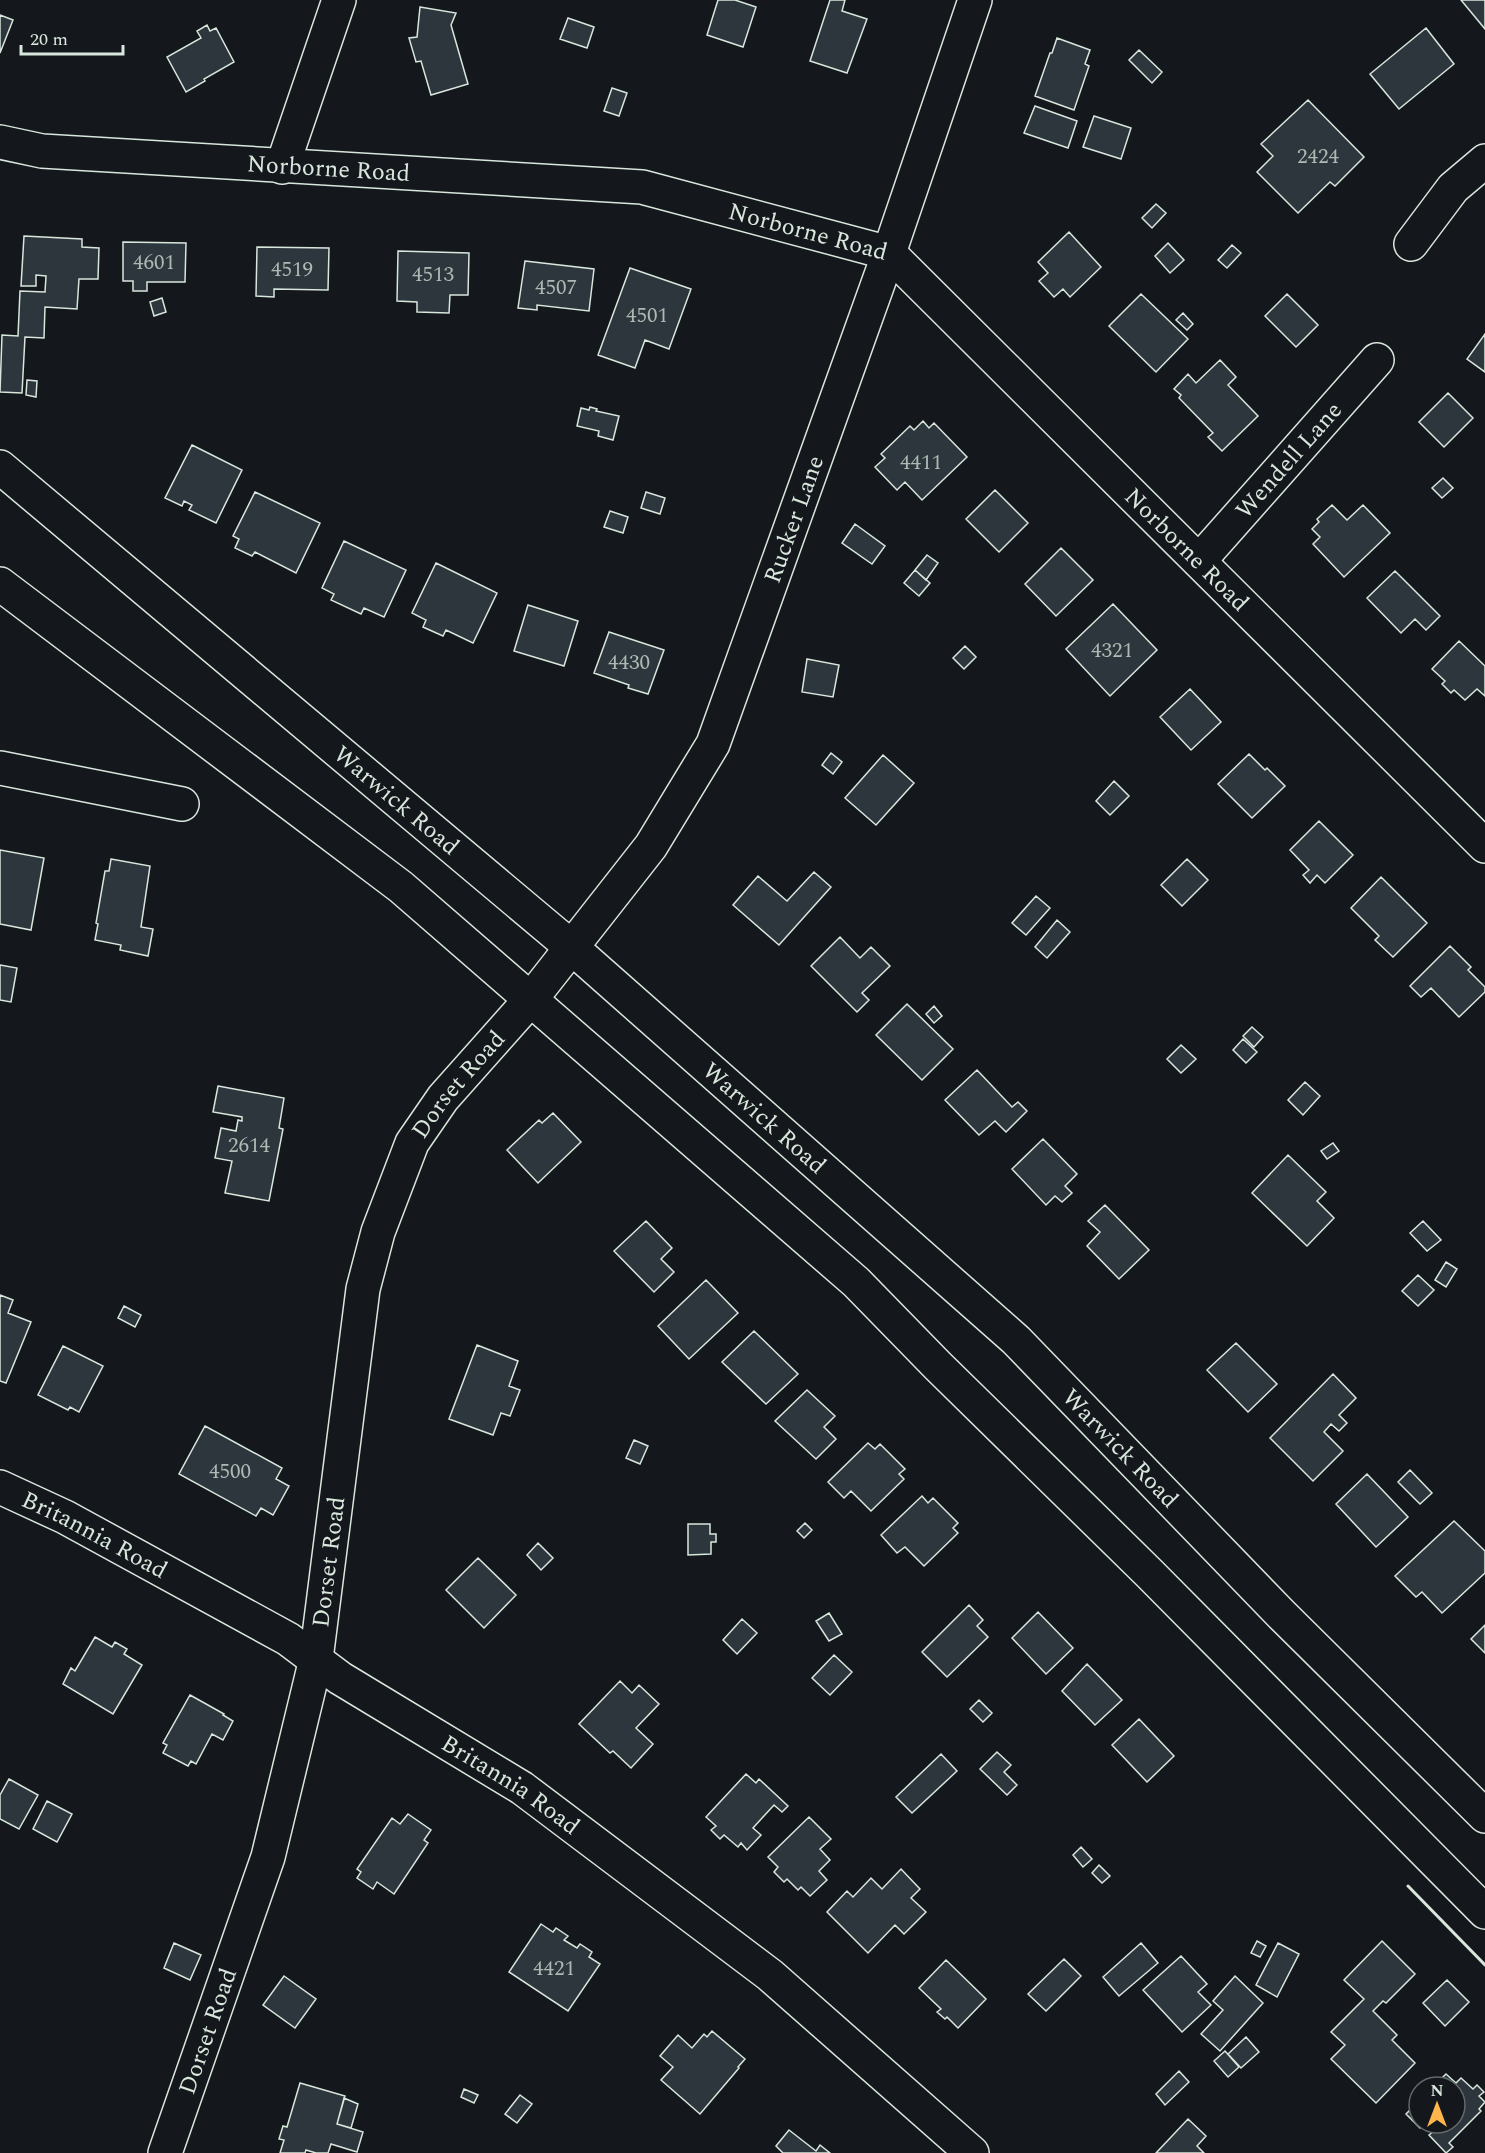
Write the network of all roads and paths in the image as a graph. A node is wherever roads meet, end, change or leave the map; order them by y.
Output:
1 (339, 0) edge
2 (975, 0) edge
3 (0, 142) edge
4 (1485, 161) edge
5 (282, 167) junction
6 (1411, 244) dead end
7 (889, 253) junction
8 (1377, 360) dead end
9 (0, 466) edge
10 (1199, 561) junction
11 (0, 584) edge
12 (0, 768) edge
13 (182, 804) dead end
14 (1485, 846) edge
15 (570, 946) junction
16 (531, 999) junction
17 (0, 1487) edge
18 (316, 1659) junction
19 (1485, 1816) edge
20 (1485, 1912) edge
21 (165, 2153) edge
22 (972, 2153) edge

1 - 5 street
2 - 7 street, Rucker Lane
3 - 5 street, Norborne Road
4 - 6 street
5 - 7 street, Norborne Road
7 - 10 street, Norborne Road
7 - 15 street, Rucker Lane
8 - 10 street, Wendell Lane
9 - 15 street, Warwick Road
10 - 14 street, Norborne Road
11 - 16 street
12 - 13 street
15 - 16 street, Rucker Lane
15 - 19 street, Warwick Road
16 - 18 street, Dorset Road
16 - 20 street
17 - 18 street, Britannia Road
18 - 21 street, Dorset Road
18 - 22 street, Britannia Road

